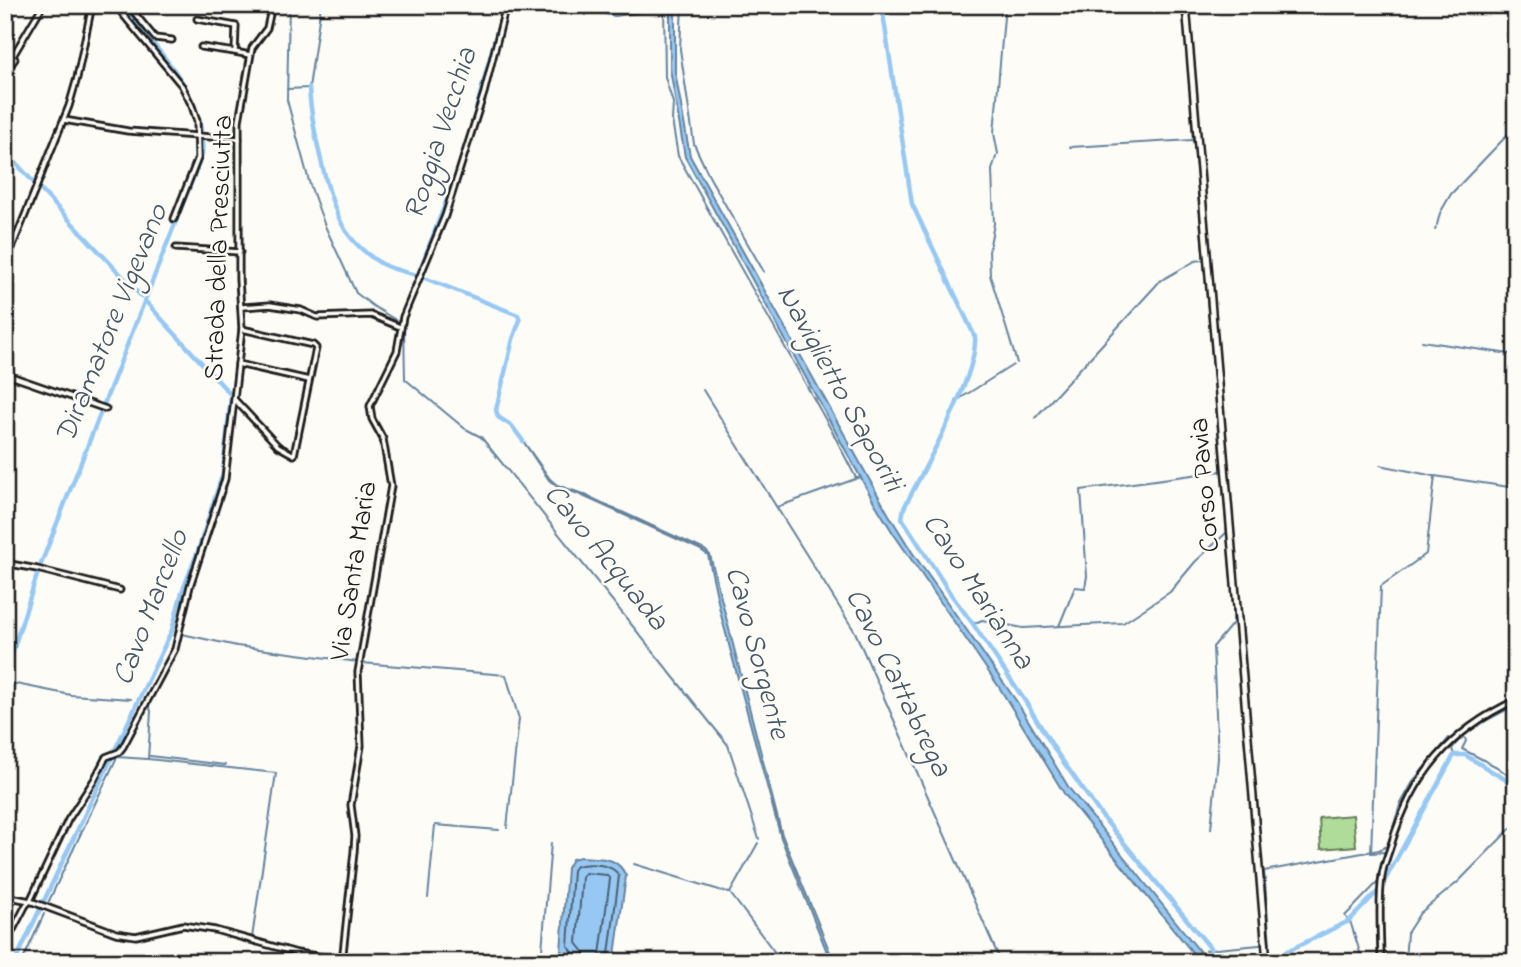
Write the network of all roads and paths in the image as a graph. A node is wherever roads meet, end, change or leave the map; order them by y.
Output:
1 (43, 5) edge
2 (92, 5) edge
3 (115, 5) edge
4 (128, 5) edge
5 (272, 5) edge
6 (506, 5) edge
7 (1186, 5) edge
8 (197, 19) dead end
9 (172, 40) dead end
10 (201, 47) dead end
11 (235, 52) junction
12 (5, 53) edge
13 (14, 54) dead end
14 (250, 55) junction
15 (5, 73) edge
16 (64, 120) junction
17 (202, 137) junction
18 (239, 139) junction
19 (174, 219) dead end
20 (176, 248) dead end
21 (240, 252) junction
22 (5, 265) edge
23 (242, 307) junction
24 (400, 327) junction
25 (242, 329) junction
26 (238, 365) junction
27 (5, 374) edge
28 (309, 380) junction
29 (234, 400) junction
30 (106, 409) dead end
31 (5, 563) edge
32 (120, 590) dead end
33 (1516, 700) edge
34 (5, 896) edge
35 (30, 901) junction
36 (5, 945) edge
37 (342, 961) edge
38 (1267, 961) edge
39 (357, 962) edge
40 (1381, 962) edge

1 - 13 street
2 - 16 street
3 - 17 street
4 - 9 street
5 - 14 street, Strada della Presciutta
6 - 24 street, Via Santa Maria
7 - 38 main road, Corso Pavia
8 - 11 street
10 - 11 street
11 - 14 street
12 - 15 street
14 - 18 street, Strada della Presciutta
16 - 17 street
16 - 22 street
17 - 18 street
17 - 19 street
18 - 21 street, Strada della Presciutta
20 - 21 street
21 - 23 street, Strada della Presciutta
23 - 24 street
23 - 25 street, Strada della Presciutta
24 - 37 street, Via Santa Maria
25 - 26 street, Strada della Presciutta
25 - 28 street
26 - 28 street
26 - 29 street, Strada della Presciutta
27 - 30 street
28 - 29 street
29 - 35 street, Strada della Presciutta
31 - 32 street
33 - 40 street
34 - 35 street
35 - 36 street, Strada della Presciutta
35 - 37 street
37 - 39 street

